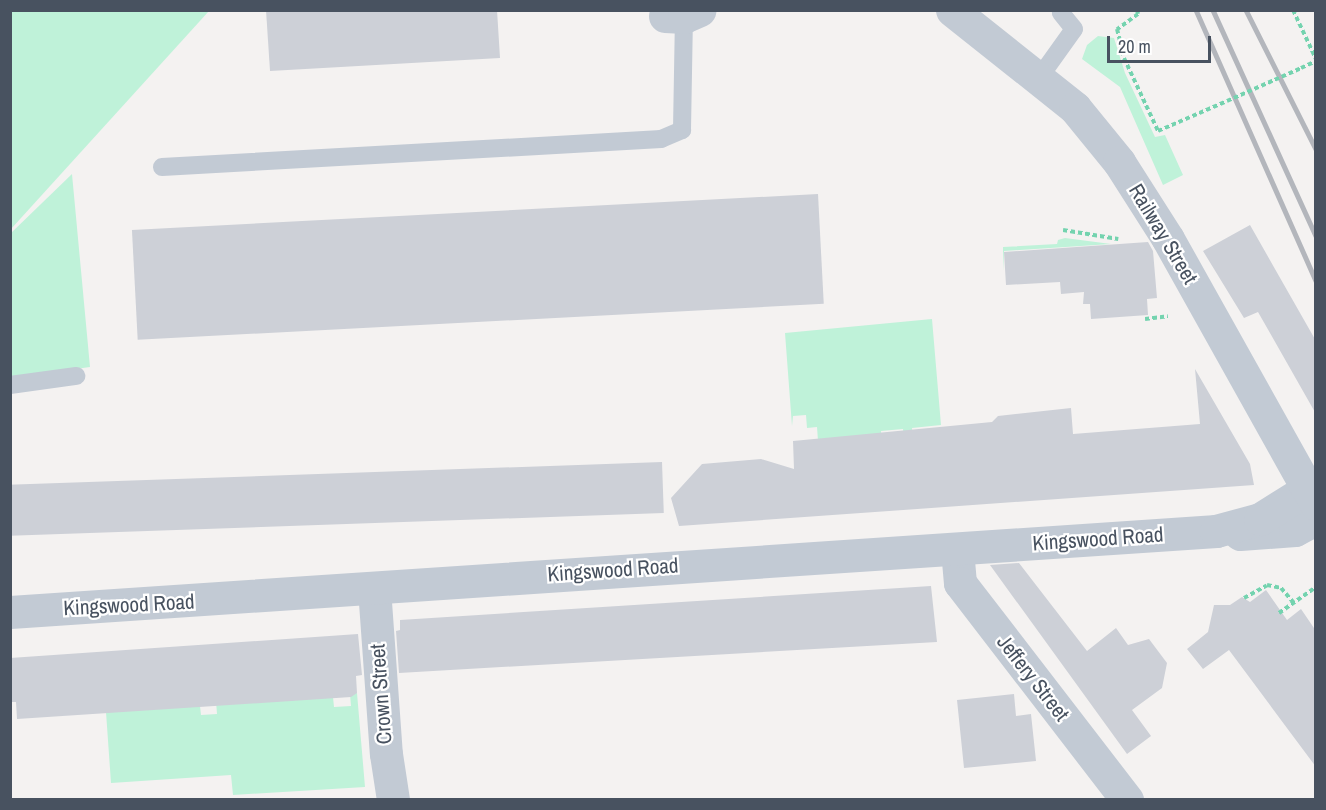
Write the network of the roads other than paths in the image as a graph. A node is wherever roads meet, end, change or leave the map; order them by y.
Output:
1 (952, 10) edge
2 (1061, 13) dead end
3 (683, 14) edge
4 (1039, 78) junction
5 (162, 166) dead end
6 (76, 376) dead end
7 (10, 385) edge
8 (1313, 504) edge
9 (957, 549) junction
10 (374, 588) junction
11 (10, 612) edge
12 (393, 800) edge
13 (1127, 800) edge

1 - 4 street, Railway Street
2 - 4 lane
3 - 5 lane
4 - 8 street, Railway Street
6 - 7 lane
8 - 9 street, Kingswood Road
9 - 10 street, Kingswood Road
9 - 13 street, Jeffery Street
10 - 11 street, Kingswood Road
10 - 12 street, Crown Street

